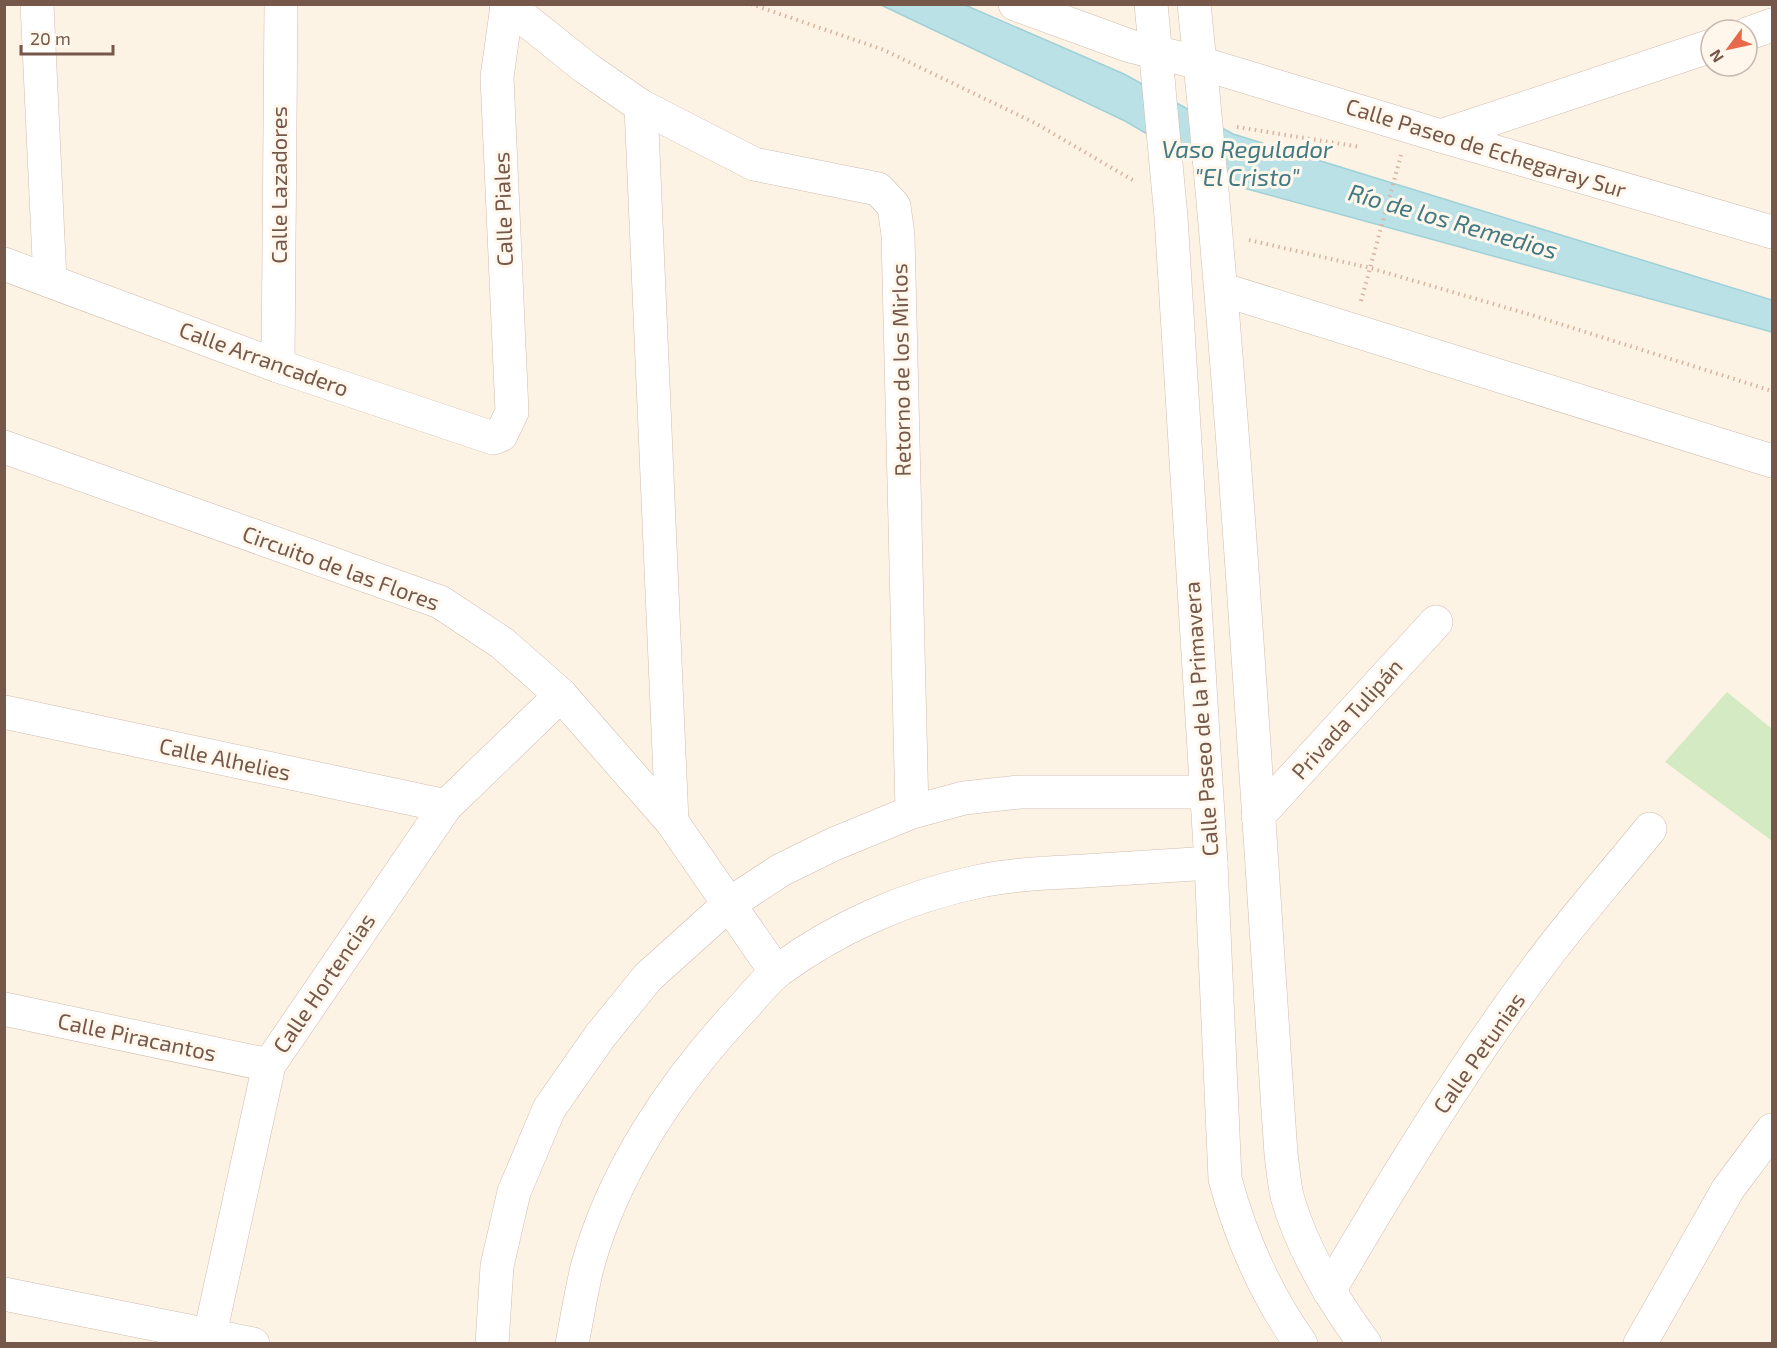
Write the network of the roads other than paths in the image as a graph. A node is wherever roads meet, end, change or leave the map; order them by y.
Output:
1 (38, 4) edge
2 (280, 4) edge
3 (1015, 4) edge
4 (1151, 4) edge
5 (1194, 4) edge
6 (507, 5) edge
7 (1699, 50) edge
8 (1200, 63) junction
9 (1156, 64) junction
10 (641, 106) junction
11 (1441, 136) junction
12 (1773, 232) edge
13 (4, 264) edge
14 (50, 281) junction
15 (1221, 289) junction
16 (278, 366) junction
17 (512, 412) joint
18 (4, 447) edge
19 (1773, 461) edge
20 (1436, 622) dead end
21 (561, 695) junction
22 (4, 712) edge
23 (1205, 792) junction
24 (446, 806) junction
25 (912, 812) junction
26 (1258, 816) junction
27 (672, 822) junction
28 (1650, 829) dead end
29 (1211, 864) junction
30 (729, 904) junction
31 (776, 972) junction
32 (4, 1009) edge
33 (268, 1065) junction
34 (1773, 1130) edge
35 (1329, 1291) junction
36 (4, 1294) edge
37 (210, 1334) junction
38 (253, 1344) edge
39 (492, 1344) edge
40 (572, 1344) edge
41 (1301, 1344) edge
42 (1365, 1344) edge
43 (1640, 1344) edge

1 - 14 street
2 - 16 street, Calle Lazadores
3 - 9 street, Calle Paseo de Echegaray Sur
4 - 9 street, Calle Paseo de la Primavera
5 - 8 street
6 - 10 street, Retorno de los Mirlos
6 - 17 street, Calle Piales
7 - 11 street
8 - 9 street, Calle Paseo de Echegaray Sur
8 - 11 street, Calle Paseo de Echegaray Sur
8 - 15 street
9 - 23 street, Calle Paseo de la Primavera
10 - 25 street, Retorno de los Mirlos
10 - 27 street
11 - 12 street, Calle Paseo de Echegaray Sur
13 - 14 street, Calle Arrancadero
14 - 16 street, Calle Arrancadero
15 - 19 street
15 - 26 street
16 - 17 street, Calle Arrancadero
18 - 21 street, Circuito de las Flores
20 - 26 street, Privada Tulipán
21 - 24 street, Calle Hortencias
21 - 27 street, Circuito de las Flores
22 - 24 street, Calle Alhelies
23 - 25 street
23 - 29 street, Calle Paseo de la Primavera
24 - 33 street, Calle Hortencias
25 - 30 street
26 - 35 street
27 - 30 street, Circuito de las Flores
28 - 35 street, Calle Petunias
29 - 31 street
29 - 41 street, Calle Paseo de la Primavera
30 - 31 street, Circuito de las Flores
30 - 39 street
31 - 40 street
32 - 33 street, Calle Piracantos
33 - 37 street, Calle Hortencias
34 - 43 street
35 - 42 street
36 - 37 street
37 - 38 street

